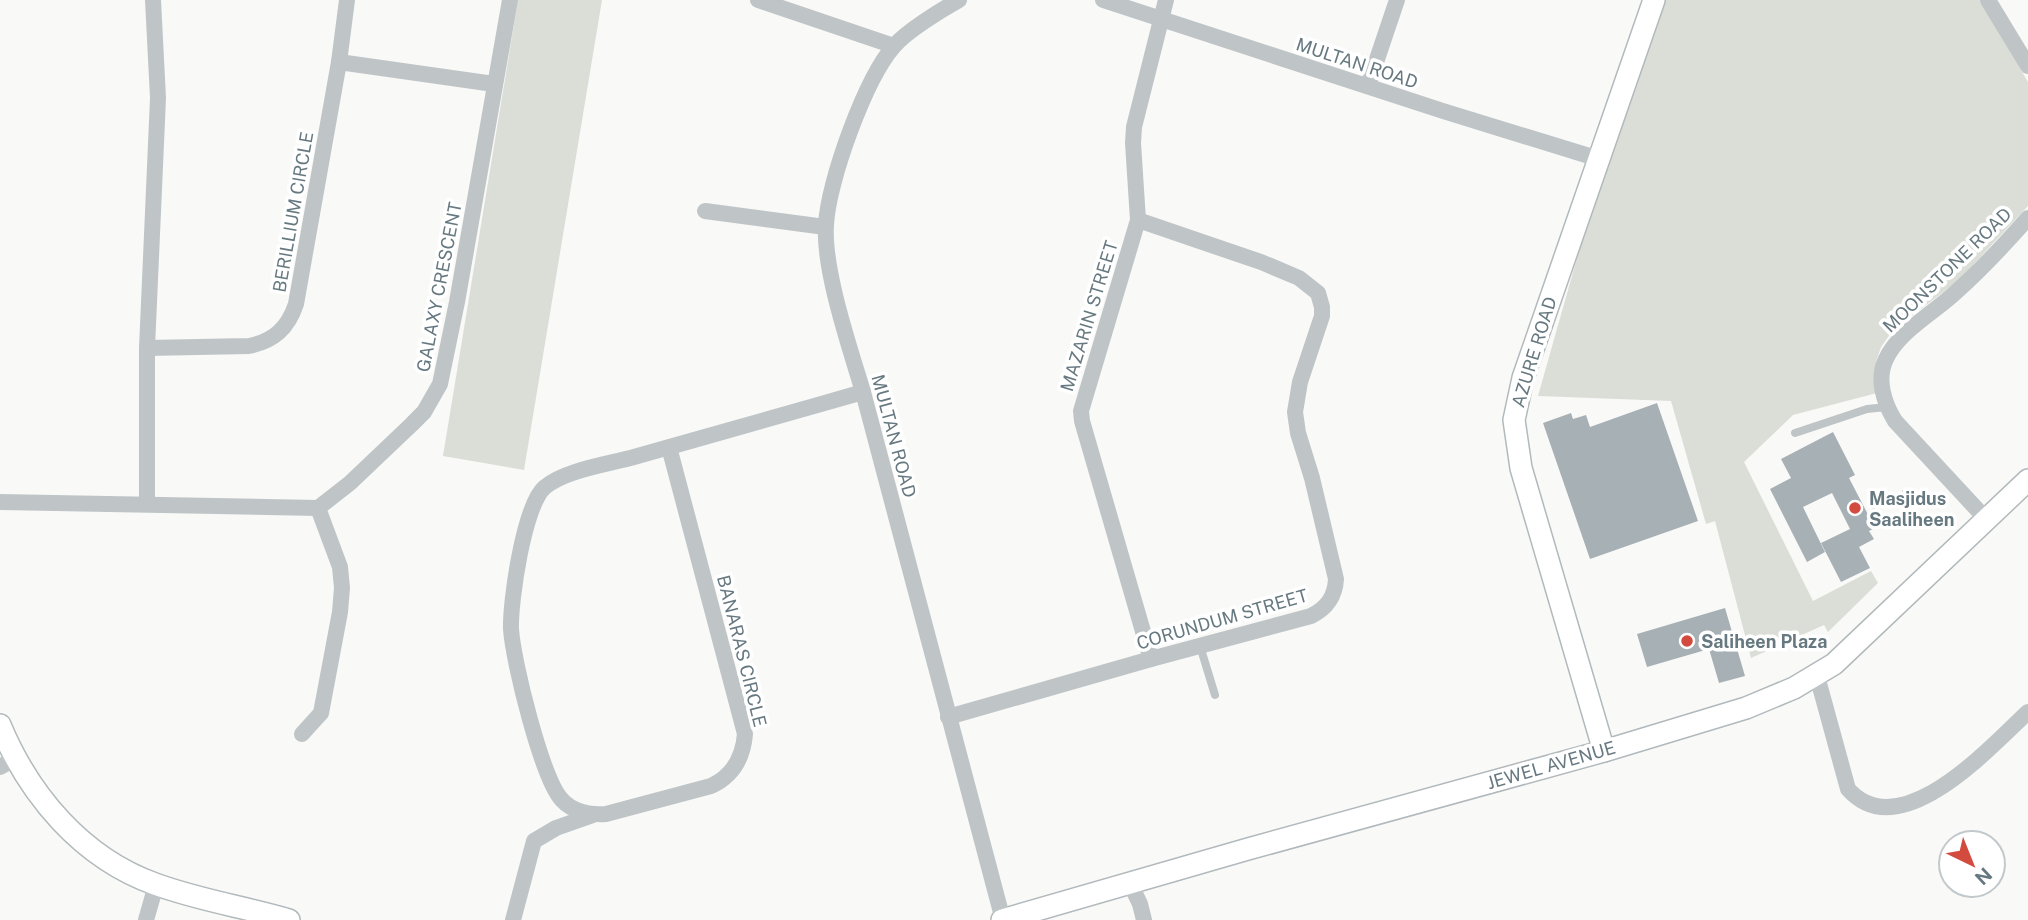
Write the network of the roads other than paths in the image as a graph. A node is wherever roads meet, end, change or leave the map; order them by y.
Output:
1 (153, 0) edge
2 (347, 0) edge
3 (510, 0) edge
4 (758, 0) edge
5 (959, 0) edge
6 (1103, 0) edge
7 (1166, 0) edge
8 (1397, 0) edge
9 (1654, 0) edge
10 (1988, 0) edge
11 (1160, 20) junction
12 (894, 46) junction
13 (340, 62) junction
14 (2028, 66) edge
15 (494, 84) junction
16 (1368, 86) junction
17 (1599, 159) junction
18 (705, 211) dead end
19 (2028, 218) edge
20 (1138, 220) junction
21 (825, 227) junction
22 (147, 348) junction
23 (863, 392) junction
24 (1886, 407) junction
25 (1795, 433) dead end
26 (669, 447) junction
27 (2028, 480) edge
28 (0, 502) edge
29 (147, 504) junction
30 (318, 508) junction
31 (1986, 519) junction
32 (1200, 646) junction
33 (1151, 659) junction
34 (1817, 676) junction
35 (1215, 695) dead end
36 (2028, 712) edge
37 (948, 718) junction
38 (0, 725) edge
39 (302, 734) dead end
40 (1604, 751) junction
41 (8, 763) edge
42 (593, 814) junction
43 (1130, 884) junction
44 (156, 885) junction
45 (146, 920) edge
46 (289, 920) edge
47 (513, 920) edge
48 (1002, 920) edge
49 (1144, 920) edge

1 - 22 street
2 - 13 street, BERILLIUM CIRCLE
3 - 15 street, GALAXY CRESCENT
4 - 12 street
5 - 12 street, MULTAN ROAD
6 - 11 street, MULTAN ROAD
7 - 11 street, MAZARIN STREET
8 - 16 street
9 - 17 street, AZURE ROAD
10 - 14 street
11 - 16 street, MULTAN ROAD
11 - 20 street, MAZARIN STREET
12 - 21 street, MULTAN ROAD
13 - 15 street
13 - 22 street, BERILLIUM CIRCLE
15 - 30 street, GALAXY CRESCENT
16 - 17 street, MULTAN ROAD
17 - 40 street, AZURE ROAD
18 - 21 street
19 - 24 street, MOONSTONE ROAD
20 - 32 street, CORUNDUM STREET
20 - 33 street, MAZARIN STREET
21 - 23 street, MULTAN ROAD
22 - 29 street
23 - 26 street
23 - 37 street, MULTAN ROAD
24 - 25 lane
24 - 31 street
26 - 42 street, BANARAS CIRCLE
26 - 42 street
27 - 31 street, JEWEL AVENUE
28 - 29 street
29 - 30 street
30 - 39 street
31 - 34 street, JEWEL AVENUE
32 - 33 street, CORUNDUM STREET
32 - 35 lane
33 - 37 street, CORUNDUM STREET
34 - 36 street
34 - 40 street, JEWEL AVENUE
37 - 48 street, MULTAN ROAD
38 - 41 street
40 - 43 street, JEWEL AVENUE
41 - 44 street
42 - 47 street, BANARAS CIRCLE
43 - 48 street, JEWEL AVENUE
43 - 49 street
44 - 45 street
44 - 46 street

